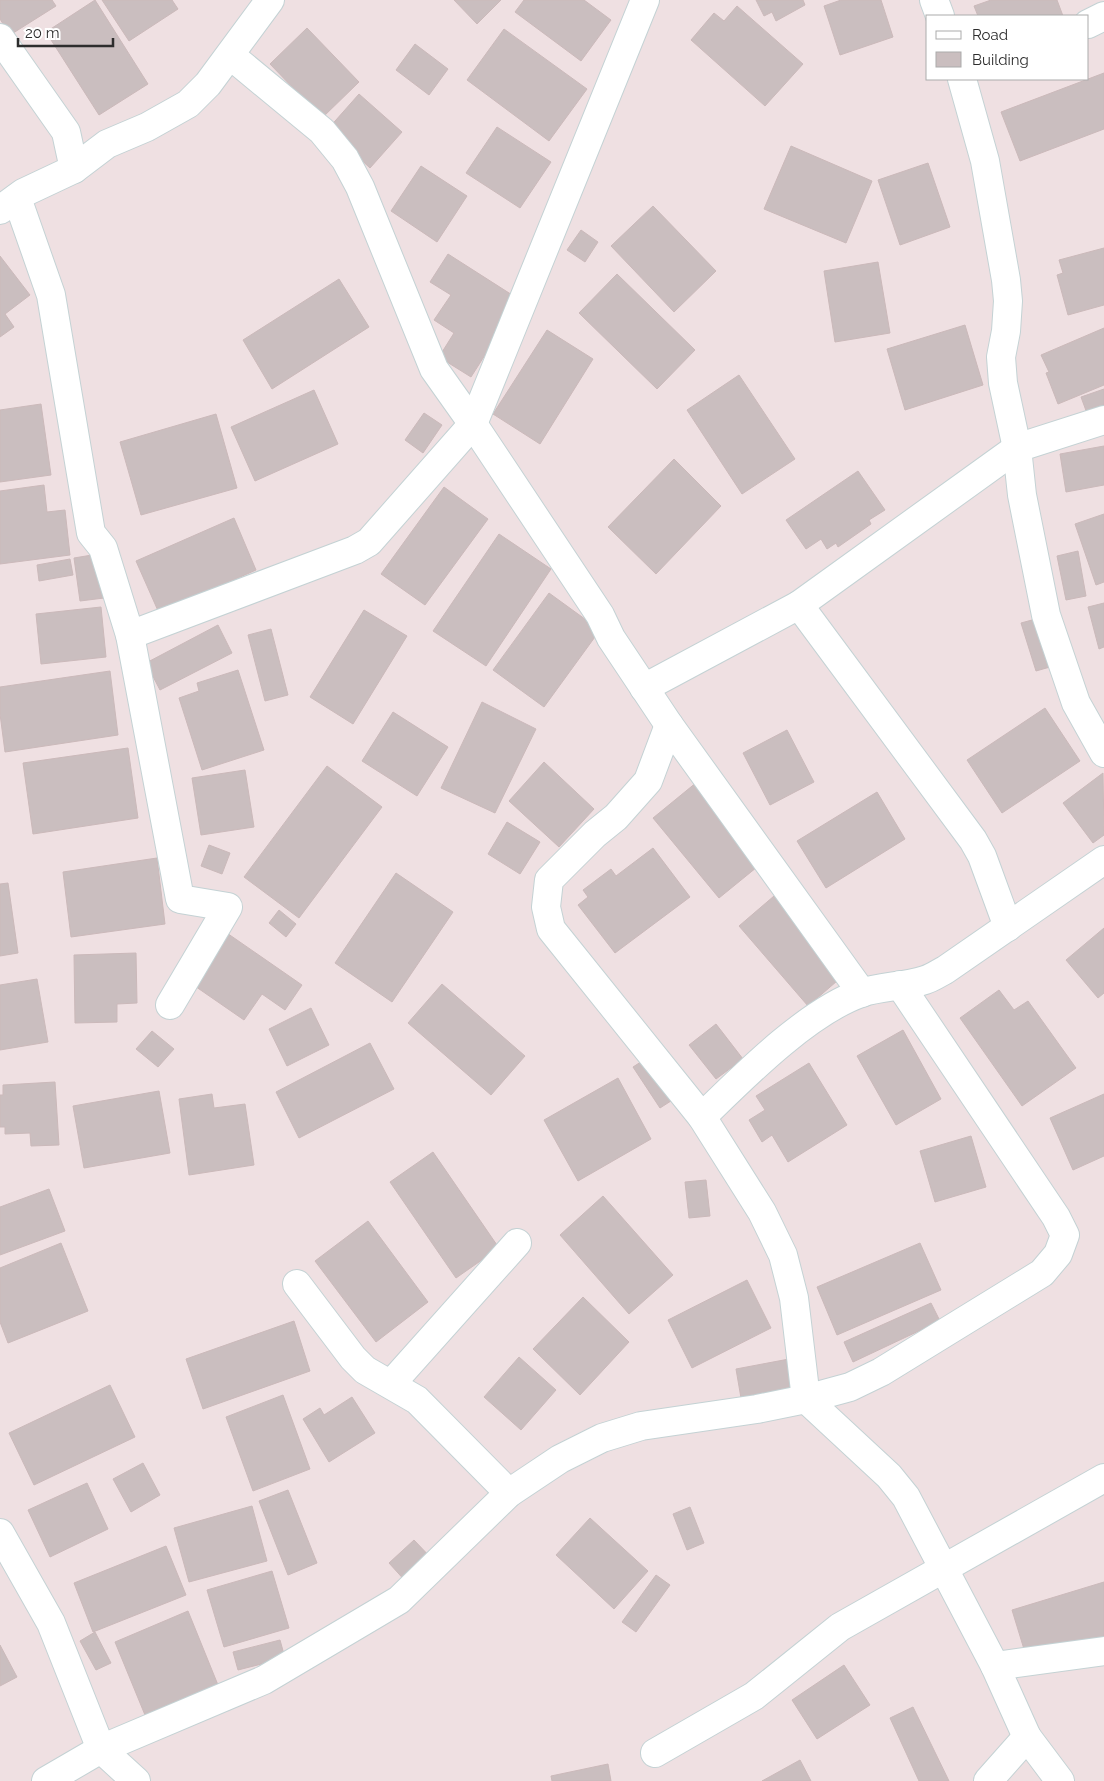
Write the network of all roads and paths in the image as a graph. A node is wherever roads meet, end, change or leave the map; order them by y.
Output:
1 (270, 0) edge
2 (645, 0) edge
3 (934, 0) edge
4 (940, 15) edge
5 (1104, 16) edge
6 (1089, 24) edge
7 (0, 38) edge
8 (230, 55) junction
9 (972, 86) edge
10 (74, 169) junction
11 (8, 204) edge
12 (1104, 420) edge
13 (473, 424) junction
14 (1017, 448) junction
15 (799, 605) junction
16 (130, 635) junction
17 (644, 688) junction
18 (669, 725) junction
19 (1104, 753) edge
20 (1104, 860) edge
21 (1008, 927) junction
22 (900, 985) junction
23 (862, 992) junction
24 (170, 1005) dead end
25 (702, 1117) junction
26 (517, 1243) dead end
27 (297, 1284) dead end
28 (391, 1384) junction
29 (806, 1399) junction
30 (1104, 1478) edge
31 (509, 1493) junction
32 (0, 1533) edge
33 (943, 1567) junction
34 (1104, 1651) edge
35 (995, 1666) junction
36 (1027, 1737) junction
37 (101, 1749) junction
38 (655, 1753) dead end
39 (46, 1781) edge
40 (136, 1781) edge
41 (988, 1781) edge
42 (1060, 1781) edge

1 - 8 street
2 - 13 street
3 - 4 street
5 - 6 street
7 - 10 street
8 - 10 street
8 - 13 street
9 - 14 street
10 - 11 street
11 - 16 street
12 - 14 street
13 - 16 street
13 - 17 street
14 - 15 street
14 - 19 street
15 - 17 street
15 - 21 street
16 - 24 street
17 - 18 street
18 - 23 street
18 - 25 street
20 - 21 street
21 - 22 street
22 - 23 street
22 - 29 street
23 - 25 street
25 - 29 street
26 - 28 street
27 - 28 street
28 - 31 street
29 - 31 street
29 - 33 street
30 - 33 street
31 - 37 street
32 - 37 street
33 - 35 street
33 - 38 street
34 - 35 street
35 - 36 street
36 - 41 street
36 - 42 street
37 - 39 street
37 - 40 street

